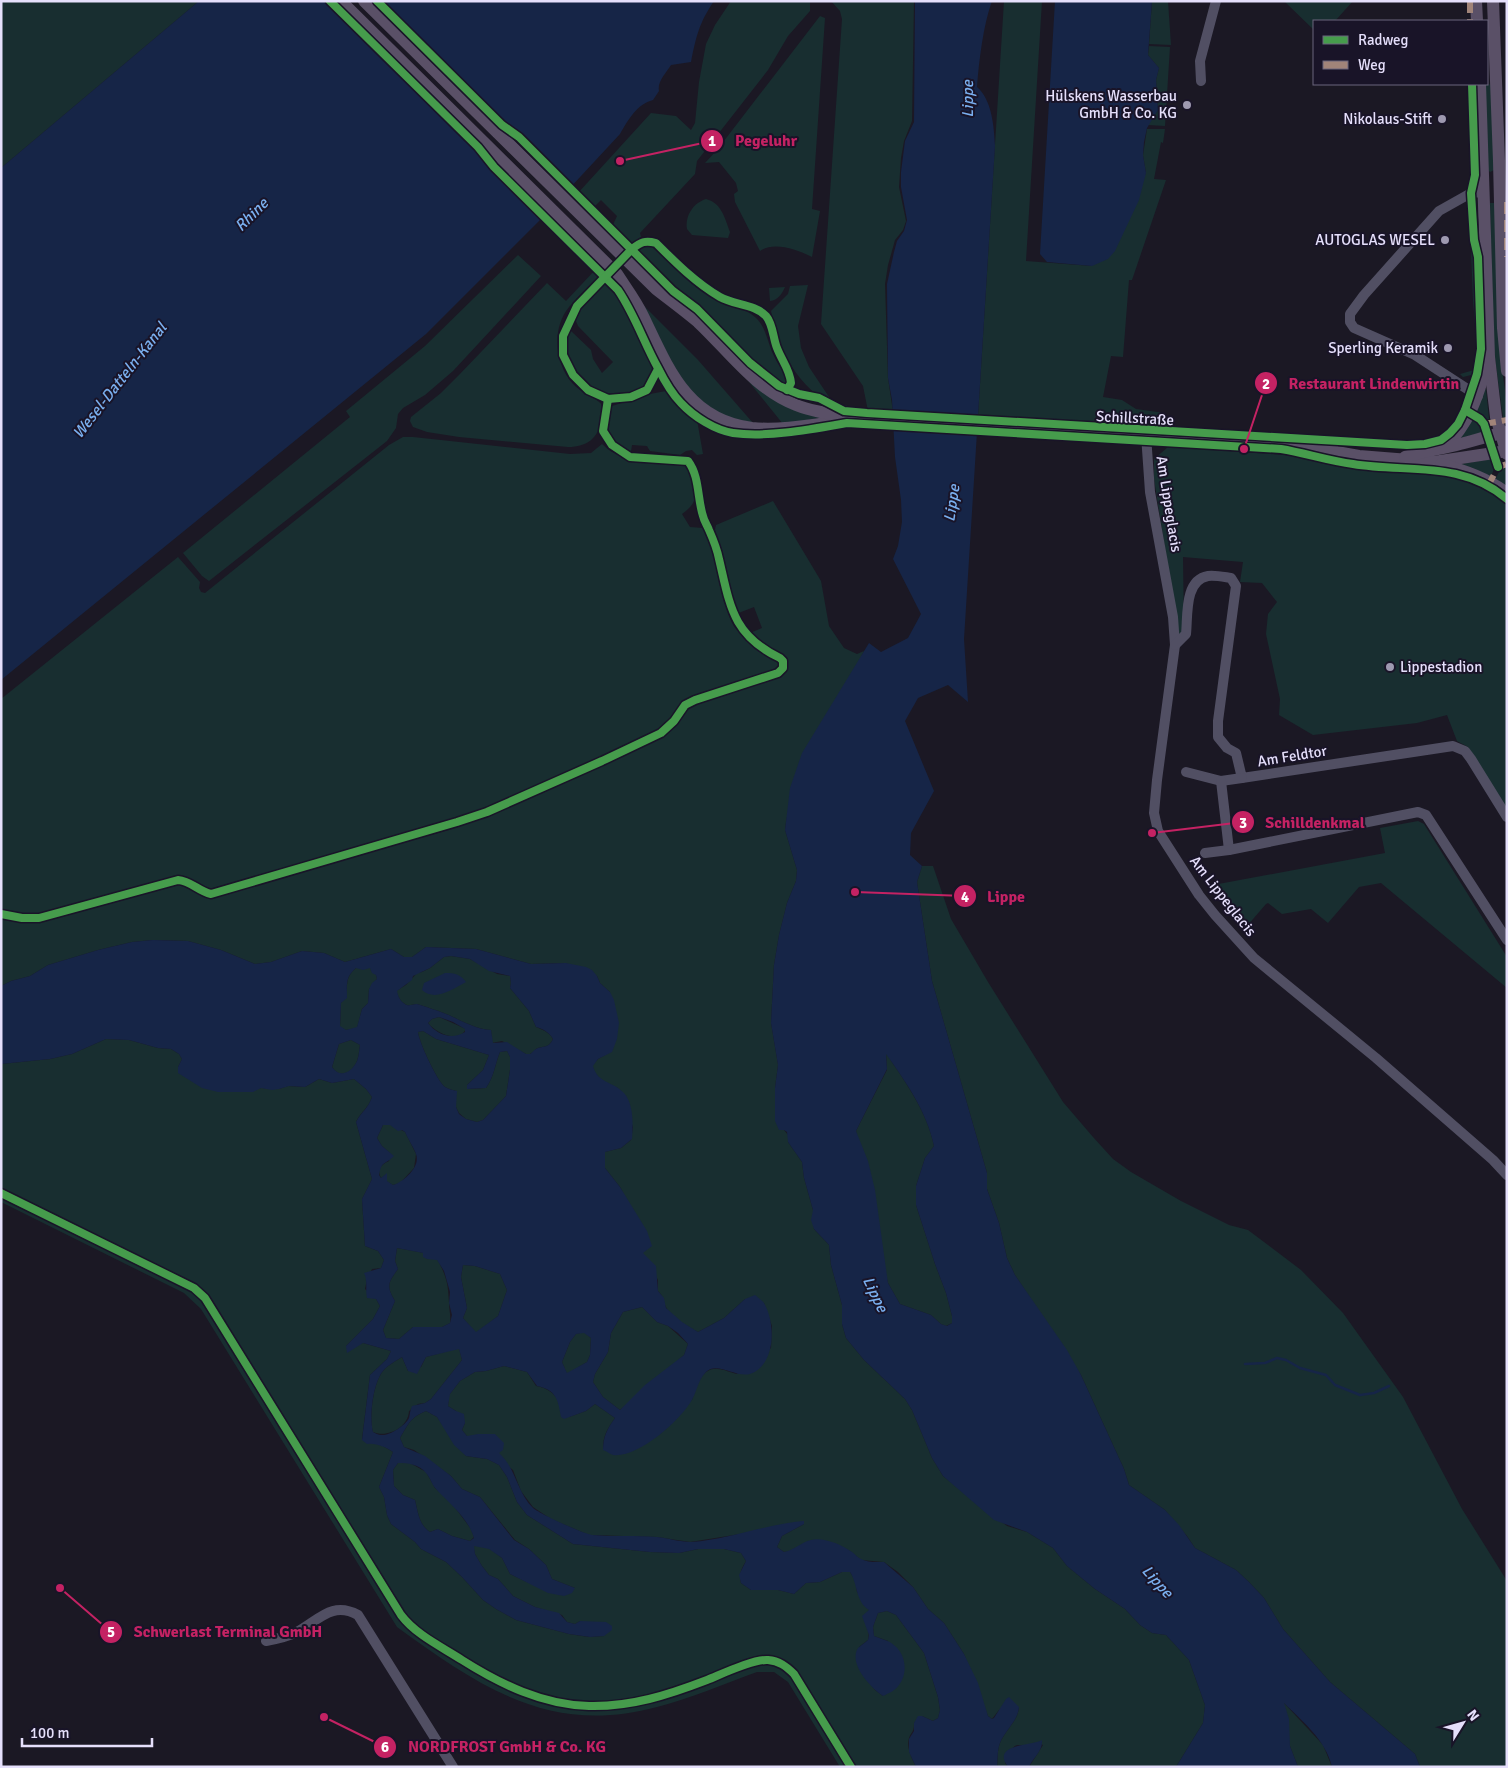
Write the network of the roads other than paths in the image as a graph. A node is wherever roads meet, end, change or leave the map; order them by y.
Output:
1 (341, 1) edge
2 (364, 1) edge
3 (1216, 1) edge
4 (1476, 1) edge
5 (1493, 1) edge
6 (1477, 20) edge
7 (1201, 81) dead end
8 (1480, 85) edge
9 (1483, 192) junction
10 (1503, 192) edge
11 (1489, 357) junction
12 (1506, 365) edge
13 (1478, 396) junction
14 (867, 418) junction
15 (1503, 433) edge
16 (1146, 435) junction
17 (1443, 448) junction
18 (1506, 452) edge
19 (1401, 459) junction
20 (1434, 462) junction
21 (1507, 493) edge
22 (1175, 644) junction
23 (1186, 772) dead end
24 (1242, 778) junction
25 (1221, 781) junction
26 (1507, 817) edge
27 (1229, 850) junction
28 (1205, 852) dead end
29 (1507, 940) edge
30 (1507, 1175) edge
31 (266, 1641) dead end
32 (453, 1767) edge

1 - 14 main road
2 - 14 main road
3 - 7 street
4 - 6 main road
5 - 10 main road
8 - 9 main road
9 - 10 main road
9 - 11 main road
9 - 13 street
10 - 12 main road
11 - 13 main road
11 - 15 main road
13 - 17 main road
14 - 16 main road, Schillstraße
15 - 17 main road, Schillstraße
15 - 18 main road
16 - 19 main road, Schillstraße
16 - 22 street, Am Lippeglacis
17 - 19 main road, Schillstraße
18 - 20 main road, Schillstraße
19 - 20 main road, Schillstraße
20 - 21 main road
22 - 24 street, Am Feldtor
22 - 30 street, Am Lippeglacis
23 - 25 street
24 - 25 street
24 - 26 street, Am Feldtor
25 - 27 street
27 - 28 street
27 - 29 street
31 - 32 street

